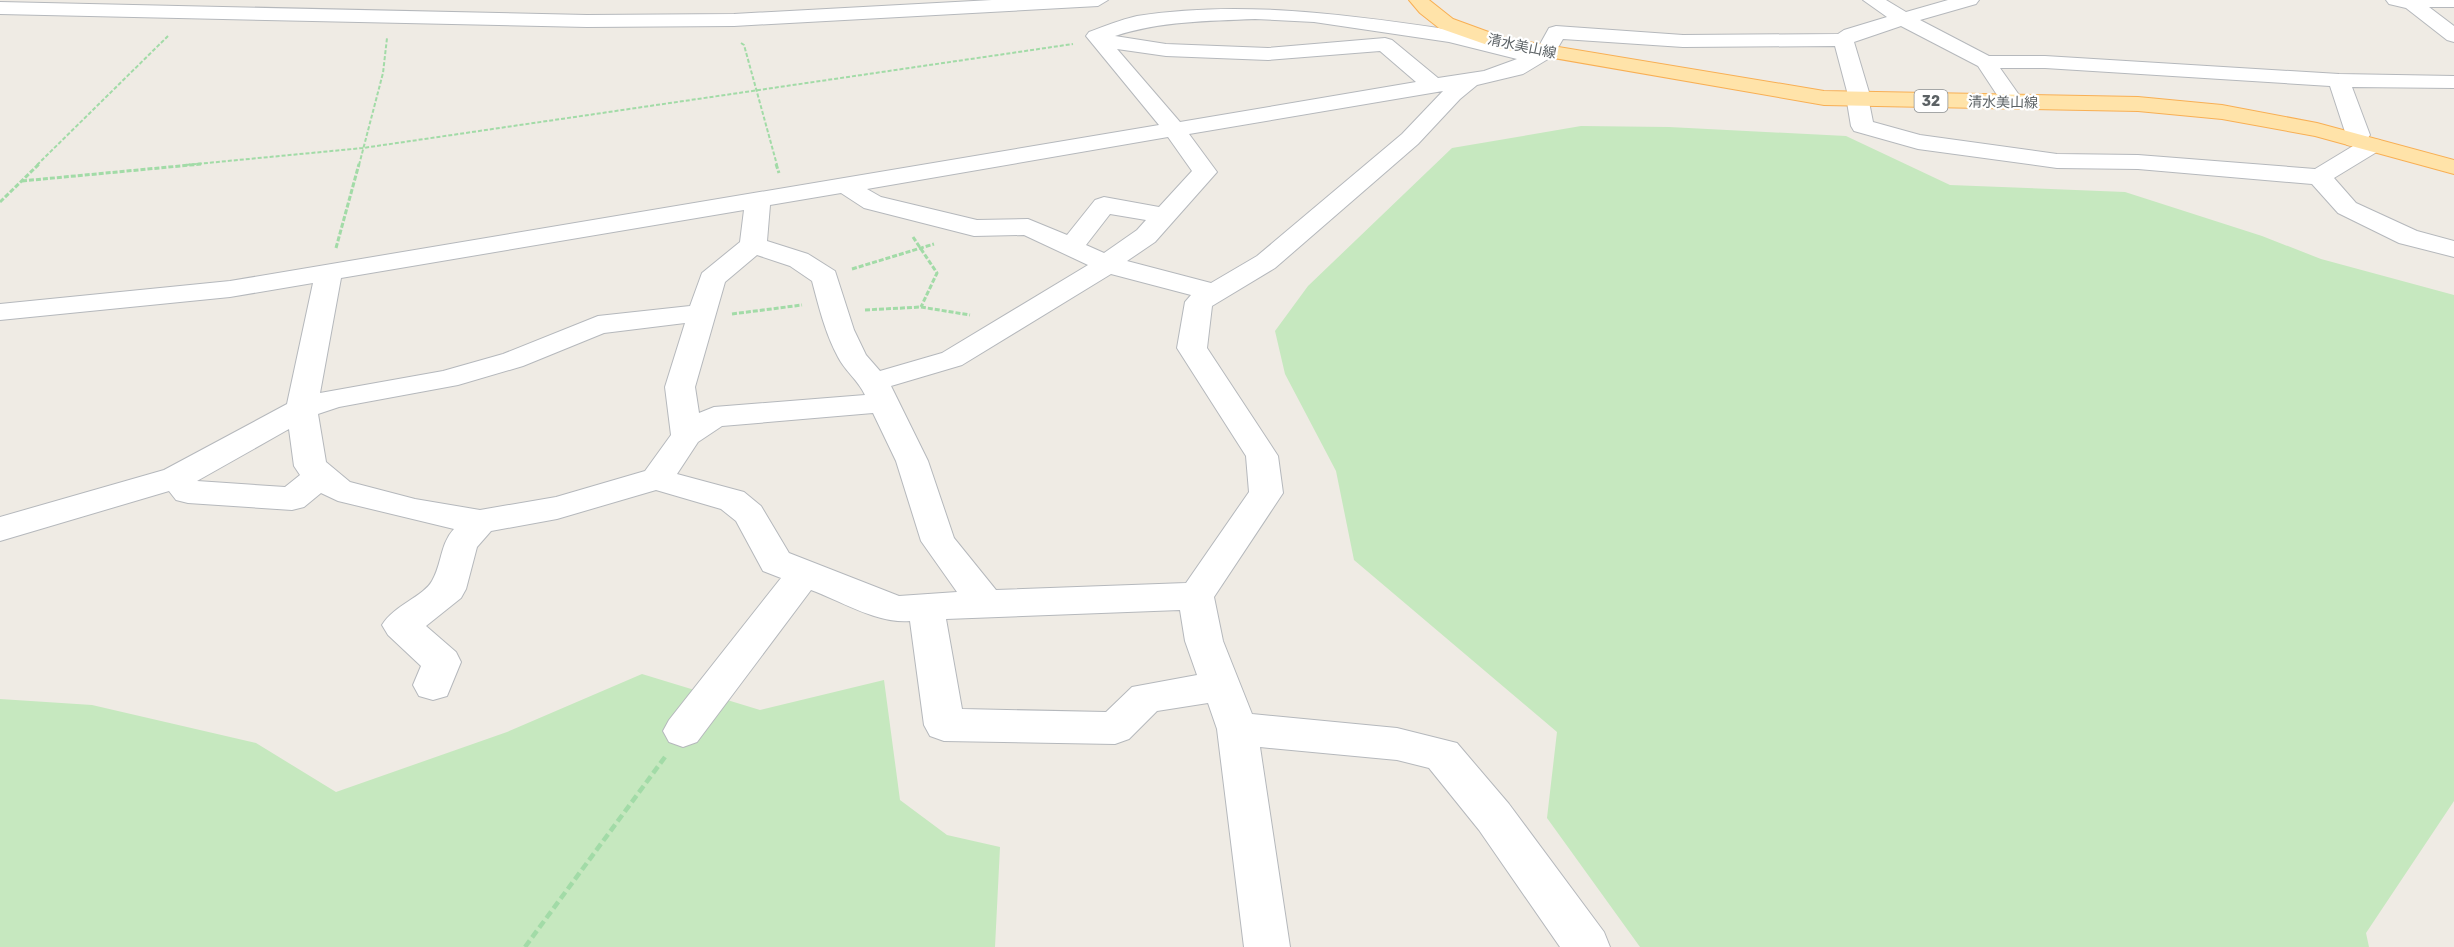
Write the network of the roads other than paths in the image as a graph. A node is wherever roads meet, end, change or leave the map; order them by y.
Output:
1 (1098, 0) edge
2 (1419, 0) edge
3 (1873, 0) edge
4 (1969, 0) edge
5 (2454, 1) edge
6 (2404, 2) edge
7 (0, 8) edge
8 (2454, 8) edge
9 (1903, 19) junction
10 (2454, 36) edge
11 (1658, 39) junction
12 (1098, 40) junction
13 (1843, 40) junction
14 (1546, 52) junction
15 (1984, 62) junction
16 (1650, 69) junction
17 (1471, 80) junction
18 (2339, 80) junction
19 (2454, 82) edge
20 (1434, 86) junction
21 (1859, 101) junction
22 (2013, 102) junction
23 (1173, 129) junction
24 (2363, 143) junction
25 (2454, 167) edge
26 (2319, 177) junction
27 (843, 184) junction
28 (758, 198) junction
29 (1166, 216) junction
30 (753, 246) junction
31 (1071, 247) junction
32 (2454, 249) edge
33 (1106, 264) junction
34 (329, 272) junction
35 (1213, 292) junction
36 (0, 312) edge
37 (701, 314) junction
38 (878, 392) junction
39 (302, 409) junction
40 (687, 435) junction
41 (321, 475) junction
42 (176, 478) junction
43 (657, 479) junction
44 (480, 522) junction
45 (0, 529) edge
46 (805, 572) junction
47 (1196, 596) junction
48 (986, 603) junction
49 (926, 607) junction
50 (433, 686) dead end
51 (1222, 686) junction
52 (1238, 729) junction
53 (683, 731) road end
54 (1267, 947) edge
55 (1587, 947) edge

1 - 7 street
2 - 14 main road, 清水美山線 / 32
3 - 9 street
4 - 9 street
5 - 6 street
6 - 8 street
6 - 10 street
9 - 13 street
9 - 15 street
11 - 13 street
11 - 14 street
11 - 16 street
12 - 14 street
12 - 20 street
12 - 23 street
13 - 21 street
14 - 16 main road, 清水美山線 / 32
14 - 17 street
15 - 18 street
15 - 22 street
16 - 21 main road, 清水美山線 / 32
17 - 20 street
17 - 35 street
18 - 19 street
18 - 24 street
20 - 23 street
21 - 22 main road, 清水美山線 / 32
21 - 26 street
22 - 24 main road, 清水美山線 / 32
23 - 27 street
23 - 29 street
24 - 25 main road, 清水美山線 / 32
24 - 26 street
26 - 32 street
27 - 28 street
27 - 31 street
28 - 30 street
28 - 34 street
29 - 31 street
29 - 33 street
30 - 37 street
30 - 38 street
31 - 33 street
33 - 35 street
33 - 38 street
34 - 36 street
34 - 39 street
35 - 47 street
37 - 39 street
37 - 40 street
38 - 40 street
38 - 48 street
39 - 41 street
39 - 42 street
40 - 43 street
41 - 42 street
41 - 44 street
42 - 45 street
43 - 44 street
43 - 46 street
44 - 50 street
46 - 49 street
46 - 53 street
47 - 48 street
47 - 51 street
48 - 49 street
49 - 51 street
51 - 52 street
52 - 54 street
52 - 55 street

